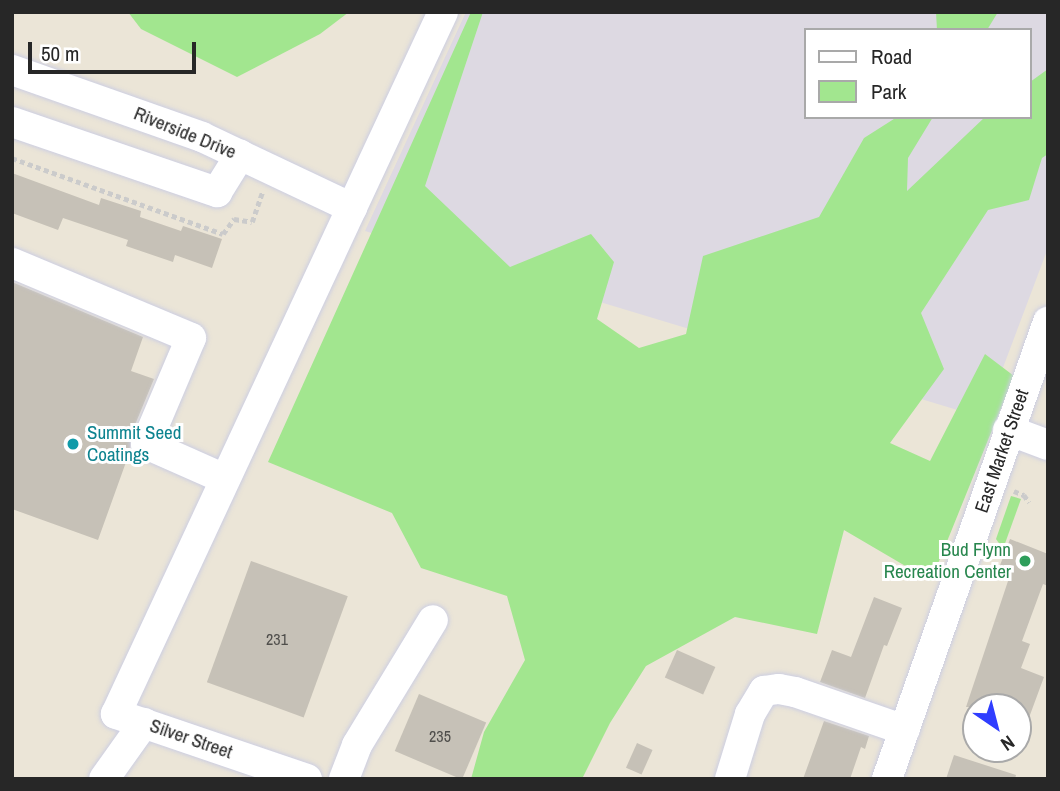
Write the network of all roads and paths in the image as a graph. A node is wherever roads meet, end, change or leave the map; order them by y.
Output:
1 (443, 12) edge
2 (12, 70) edge
3 (12, 122) edge
4 (240, 155) junction
5 (12, 158) edge
6 (264, 189) dead end
7 (352, 208) junction
8 (12, 263) edge
9 (1048, 322) edge
10 (1008, 430) junction
11 (1048, 446) edge
12 (225, 479) junction
13 (1010, 490) dead end
14 (1029, 502) dead end
15 (433, 620) dead end
16 (144, 723) junction
17 (905, 730) junction
18 (270, 773) edge
19 (104, 779) edge
20 (307, 779) edge
21 (344, 779) edge
22 (730, 779) edge
23 (887, 779) edge

1 - 7 street
2 - 4 street, Riverside Drive
3 - 4 street
4 - 7 street, Riverside Drive
5 - 6 path
7 - 12 street
8 - 12 street
9 - 10 street, East Market Street
10 - 11 street
10 - 17 street, East Market Street
12 - 16 street, Silver Street
13 - 14 path
15 - 21 street
16 - 18 street, Silver Street
16 - 19 street
17 - 22 street
17 - 23 street, East Market Street
18 - 20 street, Silver Street

